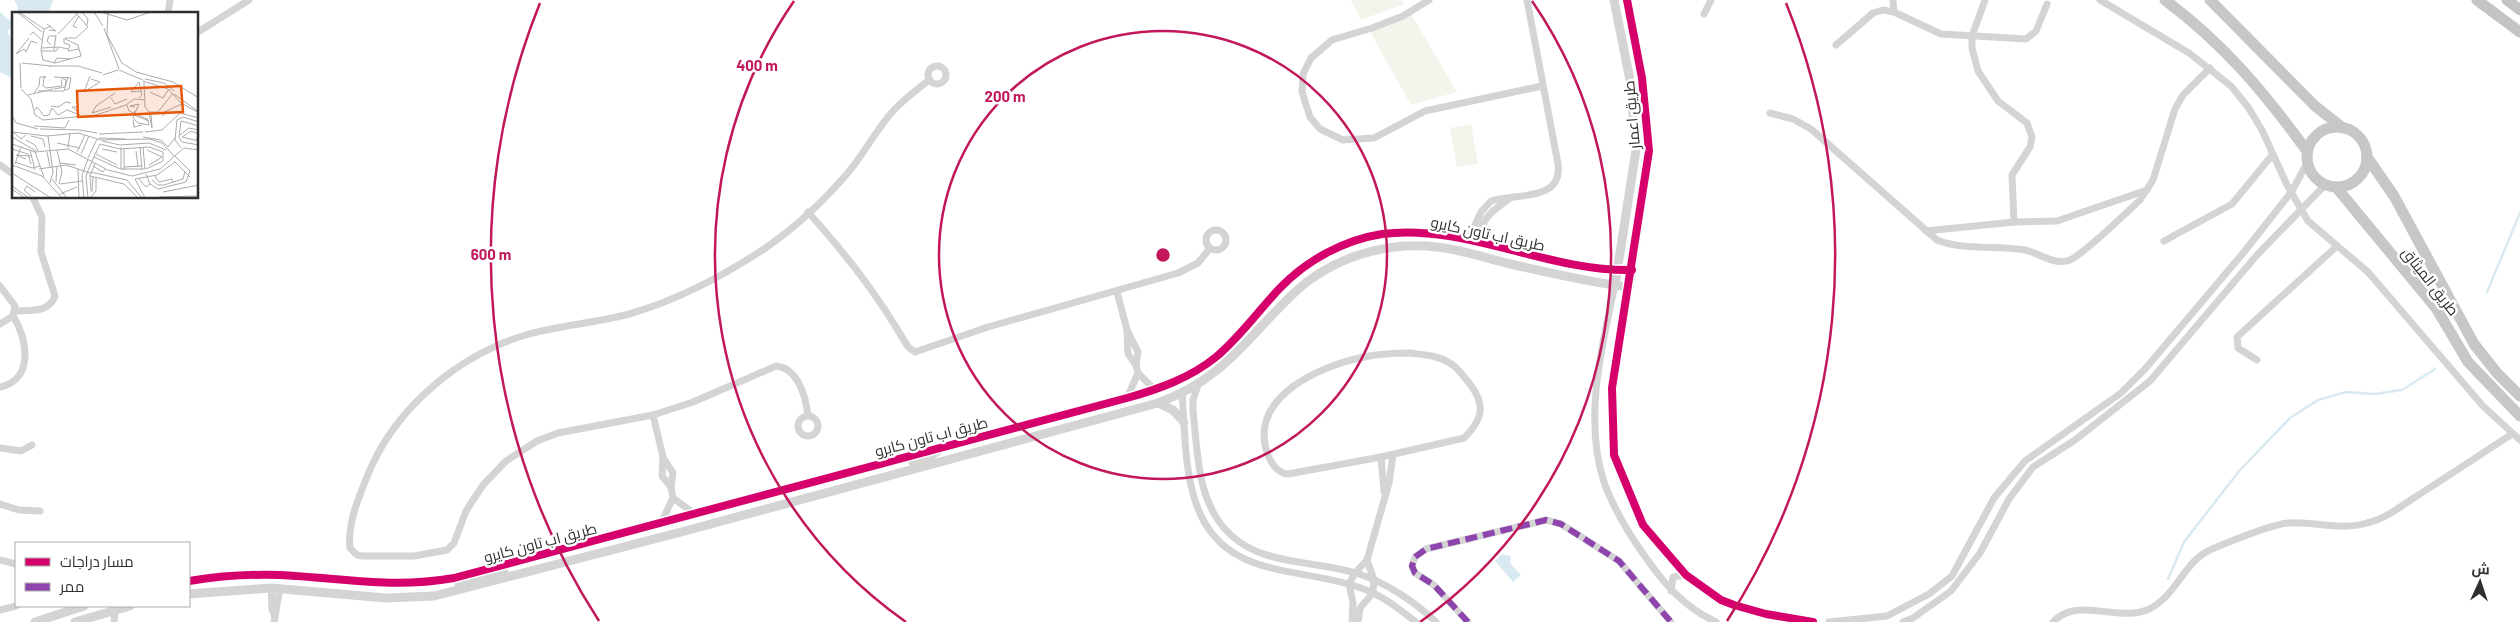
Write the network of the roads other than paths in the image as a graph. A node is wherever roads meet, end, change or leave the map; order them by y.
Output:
1 (250, 0) edge
2 (1429, 0) edge
3 (1527, 0) edge
4 (1614, 0) edge
5 (1627, 0) edge
6 (1711, 0) edge
7 (1893, 0) edge
8 (1985, 0) edge
9 (2100, 0) edge
10 (2165, 0) edge
11 (2210, 0) edge
12 (2477, 0) edge
13 (2507, 0) edge
14 (2047, 4) dead end
15 (2520, 10) edge
16 (1894, 12) junction
17 (1704, 14) dead end
18 (199, 31) edge
19 (2520, 32) edge
20 (1972, 36) junction
21 (1836, 45) dead end
22 (2210, 68) junction
23 (929, 80) dead end
24 (1542, 86) junction
25 (1770, 113) dead end
26 (2343, 128) junction
27 (2273, 154) junction
28 (2307, 157) junction
29 (2367, 157) junction
30 (0, 165) edge
31 (12, 174) edge
32 (2331, 186) junction
33 (2147, 190) junction
34 (2292, 191) junction
35 (33, 199) edge
36 (2302, 208) junction
37 (808, 212) junction
38 (2014, 222) junction
39 (1926, 232) junction
40 (1456, 237) junction
41 (2164, 241) dead end
42 (1473, 242) junction
43 (1488, 246) junction
44 (2337, 246) junction
45 (1210, 248) dead end
46 (1452, 250) junction
47 (1537, 257) junction
48 (1485, 258) junction
49 (1537, 270) junction
50 (1618, 270) junction
51 (1632, 270) junction
52 (1614, 285) junction
53 (0, 286) edge
54 (1629, 287) junction
55 (1117, 292) junction
56 (14, 313) junction
57 (0, 324) edge
58 (1215, 358) junction
59 (2257, 360) dead end
60 (1138, 373) junction
61 (1198, 384) junction
62 (0, 387) edge
63 (1155, 390) junction
64 (1182, 393) junction
65 (2520, 396) edge
66 (1128, 398) junction
67 (1158, 403) junction
68 (1130, 410) junction
69 (653, 415) junction
70 (808, 416) dead end
71 (2520, 416) edge
72 (1184, 422) junction
73 (2512, 434) junction
74 (2520, 440) edge
75 (32, 445) dead end
76 (943, 446) junction
77 (0, 448) edge
78 (1393, 455) junction
79 (1381, 457) junction
80 (910, 469) junction
81 (841, 475) junction
82 (673, 498) junction
83 (804, 500) junction
84 (1384, 502) junction
85 (0, 504) edge
86 (40, 511) dead end
87 (695, 514) junction
88 (661, 523) junction
89 (591, 543) junction
90 (0, 560) edge
91 (1367, 560) junction
92 (15, 564) edge
93 (504, 565) junction
94 (557, 565) junction
95 (1355, 573) junction
96 (1686, 575) junction
97 (1374, 580) junction
98 (190, 581) edge
99 (353, 581) junction
100 (1349, 584) junction
101 (275, 588) junction
102 (1671, 591) junction
103 (1373, 593) junction
104 (190, 594) edge
105 (351, 595) junction
106 (434, 596) junction
107 (15, 606) edge
108 (81, 607) edge
109 (103, 607) edge
110 (126, 607) edge
111 (0, 610) edge
112 (115, 610) junction
113 (94, 619) edge
114 (274, 620) edge
115 (1840, 621) edge
116 (35, 622) edge
117 (75, 622) edge
118 (114, 622) edge
119 (1352, 622) edge
120 (1358, 622) edge
121 (1416, 622) edge
122 (1436, 622) edge
123 (1468, 622) edge
124 (1671, 622) edge
125 (1716, 622) edge
126 (1813, 622) edge
127 (1829, 622) edge
128 (1903, 622) edge
129 (2053, 622) edge

1 - 18 street
2 - 24 street
3 - 24 street
4 - 50 street, طريق اعمار
5 - 51 street, طريق اعمار
6 - 17 street
7 - 16 street
8 - 20 street
9 - 22 street
10 - 28 main road
11 - 26 main road
12 - 19 highway
13 - 15 highway
14 - 20 street
16 - 20 street
16 - 21 street
20 - 38 street
22 - 27 street
22 - 33 street
23 - 37 street
24 - 42 street
25 - 39 street
26 - 28 main road
26 - 29 main road
27 - 34 street
27 - 41 street
28 - 32 main road
28 - 34 street
29 - 32 main road
29 - 65 main road, طريق الميثاق
30 - 31 street
32 - 36 street
32 - 71 main road, طريق الميثاق
33 - 38 street
33 - 39 street
34 - 36 street
34 - 115 street
35 - 56 street
36 - 44 street
36 - 128 street
37 - 55 street
37 - 69 street
38 - 39 street
40 - 42 street, طريق اب تاون كايرو
40 - 46 street
40 - 58 street, طريق اب تاون كايرو
42 - 43 street, طريق اب تاون كايرو
43 - 47 street, طريق اب تاون كايرو
43 - 48 street
44 - 59 street
44 - 73 street
45 - 55 street
46 - 48 street, طريق اب تاون كايرو
46 - 61 street, طريق اب تاون كايرو
47 - 49 street
47 - 50 street, طريق اب تاون كايرو
48 - 49 street, طريق اب تاون كايرو
49 - 52 street, طريق اب تاون كايرو
50 - 51 street, طريق اب تاون كايرو
50 - 52 street, طريق اعمار
51 - 54 street, طريق اعمار
52 - 54 street, طريق اب تاون كايرو
52 - 102 street
53 - 56 street
54 - 96 street
55 - 60 street
56 - 57 street
56 - 62 street
58 - 63 street, طريق اب تاون كايرو
58 - 64 street
60 - 63 street
60 - 66 street
61 - 64 street, طريق اب تاون كايرو
61 - 95 street
63 - 66 street, طريق اب تاون كايرو
64 - 67 street, طريق اب تاون كايرو
64 - 72 street
66 - 68 street
66 - 76 street, طريق اب تاون كايرو
67 - 68 street, طريق اب تاون كايرو
67 - 72 street
68 - 80 street, طريق اب تاون كايرو
69 - 70 street
69 - 82 street
72 - 100 street
73 - 74 street
73 - 129 street
75 - 77 street
76 - 80 street
76 - 81 street, طريق اب تاون كايرو
78 - 79 street
78 - 79 street
78 - 84 street
79 - 84 street
80 - 83 street, طريق اب تاون كايرو
81 - 83 street
81 - 87 street, طريق اب تاون كايرو
82 - 87 street
82 - 88 street
83 - 94 street, طريق اب تاون كايرو
84 - 91 street
85 - 86 street
87 - 88 street, طريق اب تاون كايرو
88 - 89 street, طريق اب تاون كايرو
89 - 93 street, طريق اب تاون كايرو
89 - 94 street
90 - 92 street
91 - 95 street
91 - 97 street
93 - 99 street, طريق اب تاون كايرو
93 - 106 street
94 - 106 street, طريق اب تاون كايرو
95 - 97 street
95 - 100 street
96 - 102 street
96 - 126 street
97 - 103 street
97 - 122 street
98 - 99 street, طريق اب تاون كايرو
99 - 105 street
100 - 103 street
100 - 119 street
101 - 104 street, طريق اب تاون كايرو
101 - 105 street, طريق اب تاون كايرو
101 - 114 street
102 - 125 street
103 - 120 street
103 - 121 street
105 - 106 street, طريق اب تاون كايرو
107 - 111 street
108 - 116 street
109 - 113 street
110 - 112 street
112 - 113 street
112 - 118 street
113 - 117 street
115 - 127 street
123 - 124 street

